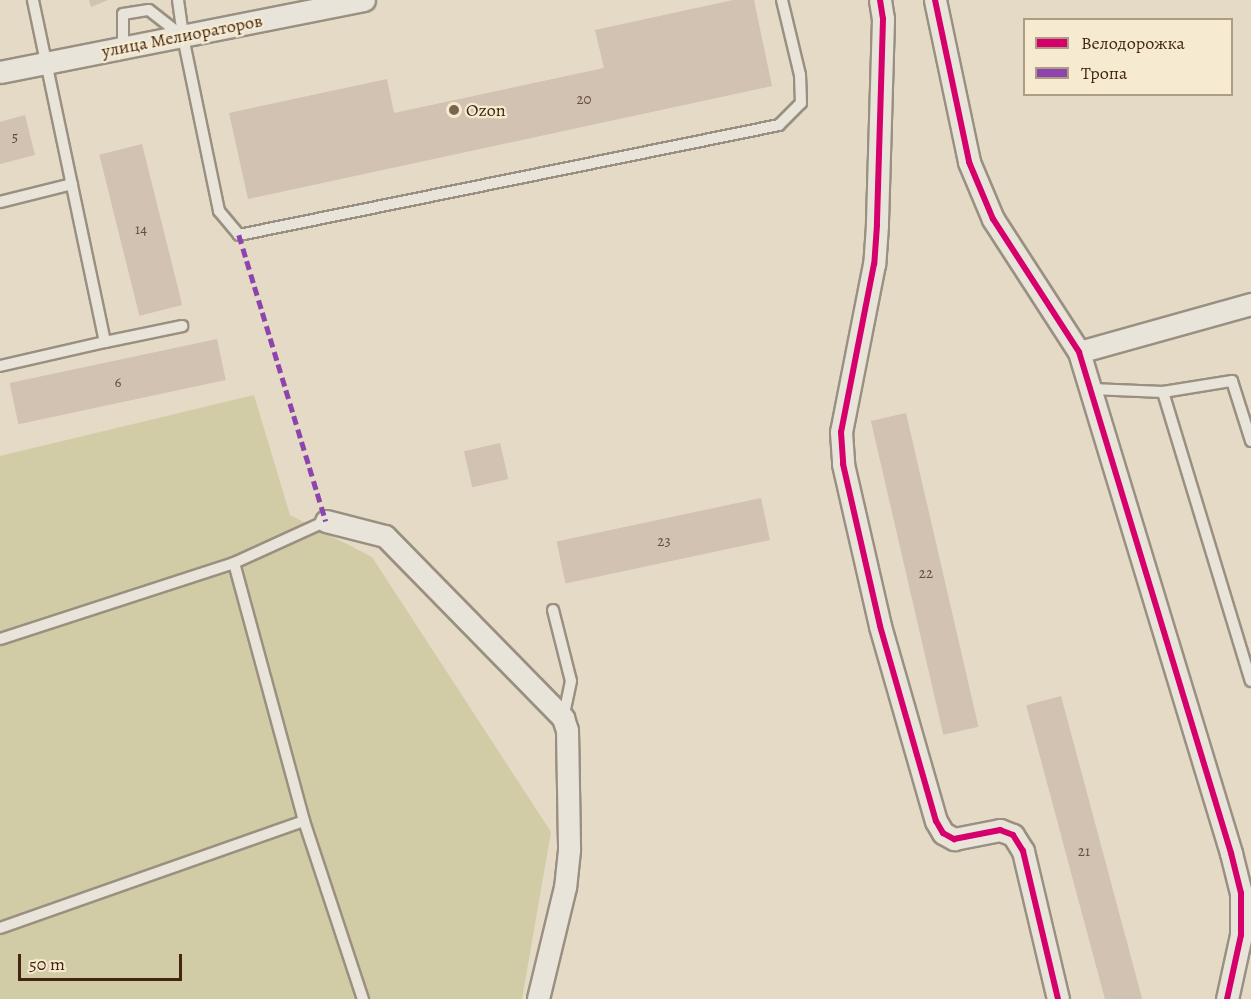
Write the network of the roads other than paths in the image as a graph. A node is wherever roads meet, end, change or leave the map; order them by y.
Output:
1 (33, 0) edge
2 (178, 0) edge
3 (364, 0) edge
4 (782, 0) edge
5 (880, 0) edge
6 (935, 0) edge
7 (183, 37) junction
8 (123, 47) junction
9 (47, 63) junction
10 (0, 72) edge
11 (72, 183) junction
12 (0, 202) edge
13 (1251, 304) edge
14 (182, 326) dead end
15 (105, 342) junction
16 (1079, 352) junction
17 (0, 366) edge
18 (1092, 389) junction
19 (1163, 392) junction
20 (1251, 441) edge
21 (326, 521) joint
22 (234, 563) junction
23 (553, 610) dead end
24 (0, 639) edge
25 (1251, 681) edge
26 (563, 718) junction
27 (304, 821) junction
28 (0, 928) edge
29 (363, 999) edge
30 (538, 999) edge
31 (1058, 999) edge
32 (1227, 999) edge

1 - 9 lane
2 - 7 lane
3 - 7 street, улица Мелиораторов
4 - 7 lane
5 - 31 street
6 - 16 street
7 - 8 street, улица Мелиораторов
7 - 8 lane
8 - 9 street, улица Мелиораторов
9 - 10 street, улица Мелиораторов
9 - 11 lane
11 - 12 lane
11 - 15 lane
13 - 16 street
14 - 15 lane
15 - 17 lane
16 - 18 street
18 - 19 lane
18 - 32 street
19 - 20 lane
19 - 25 lane
21 - 22 lane
21 - 26 street
22 - 24 lane
22 - 27 lane
23 - 26 lane
26 - 30 street
27 - 28 lane
27 - 29 lane

